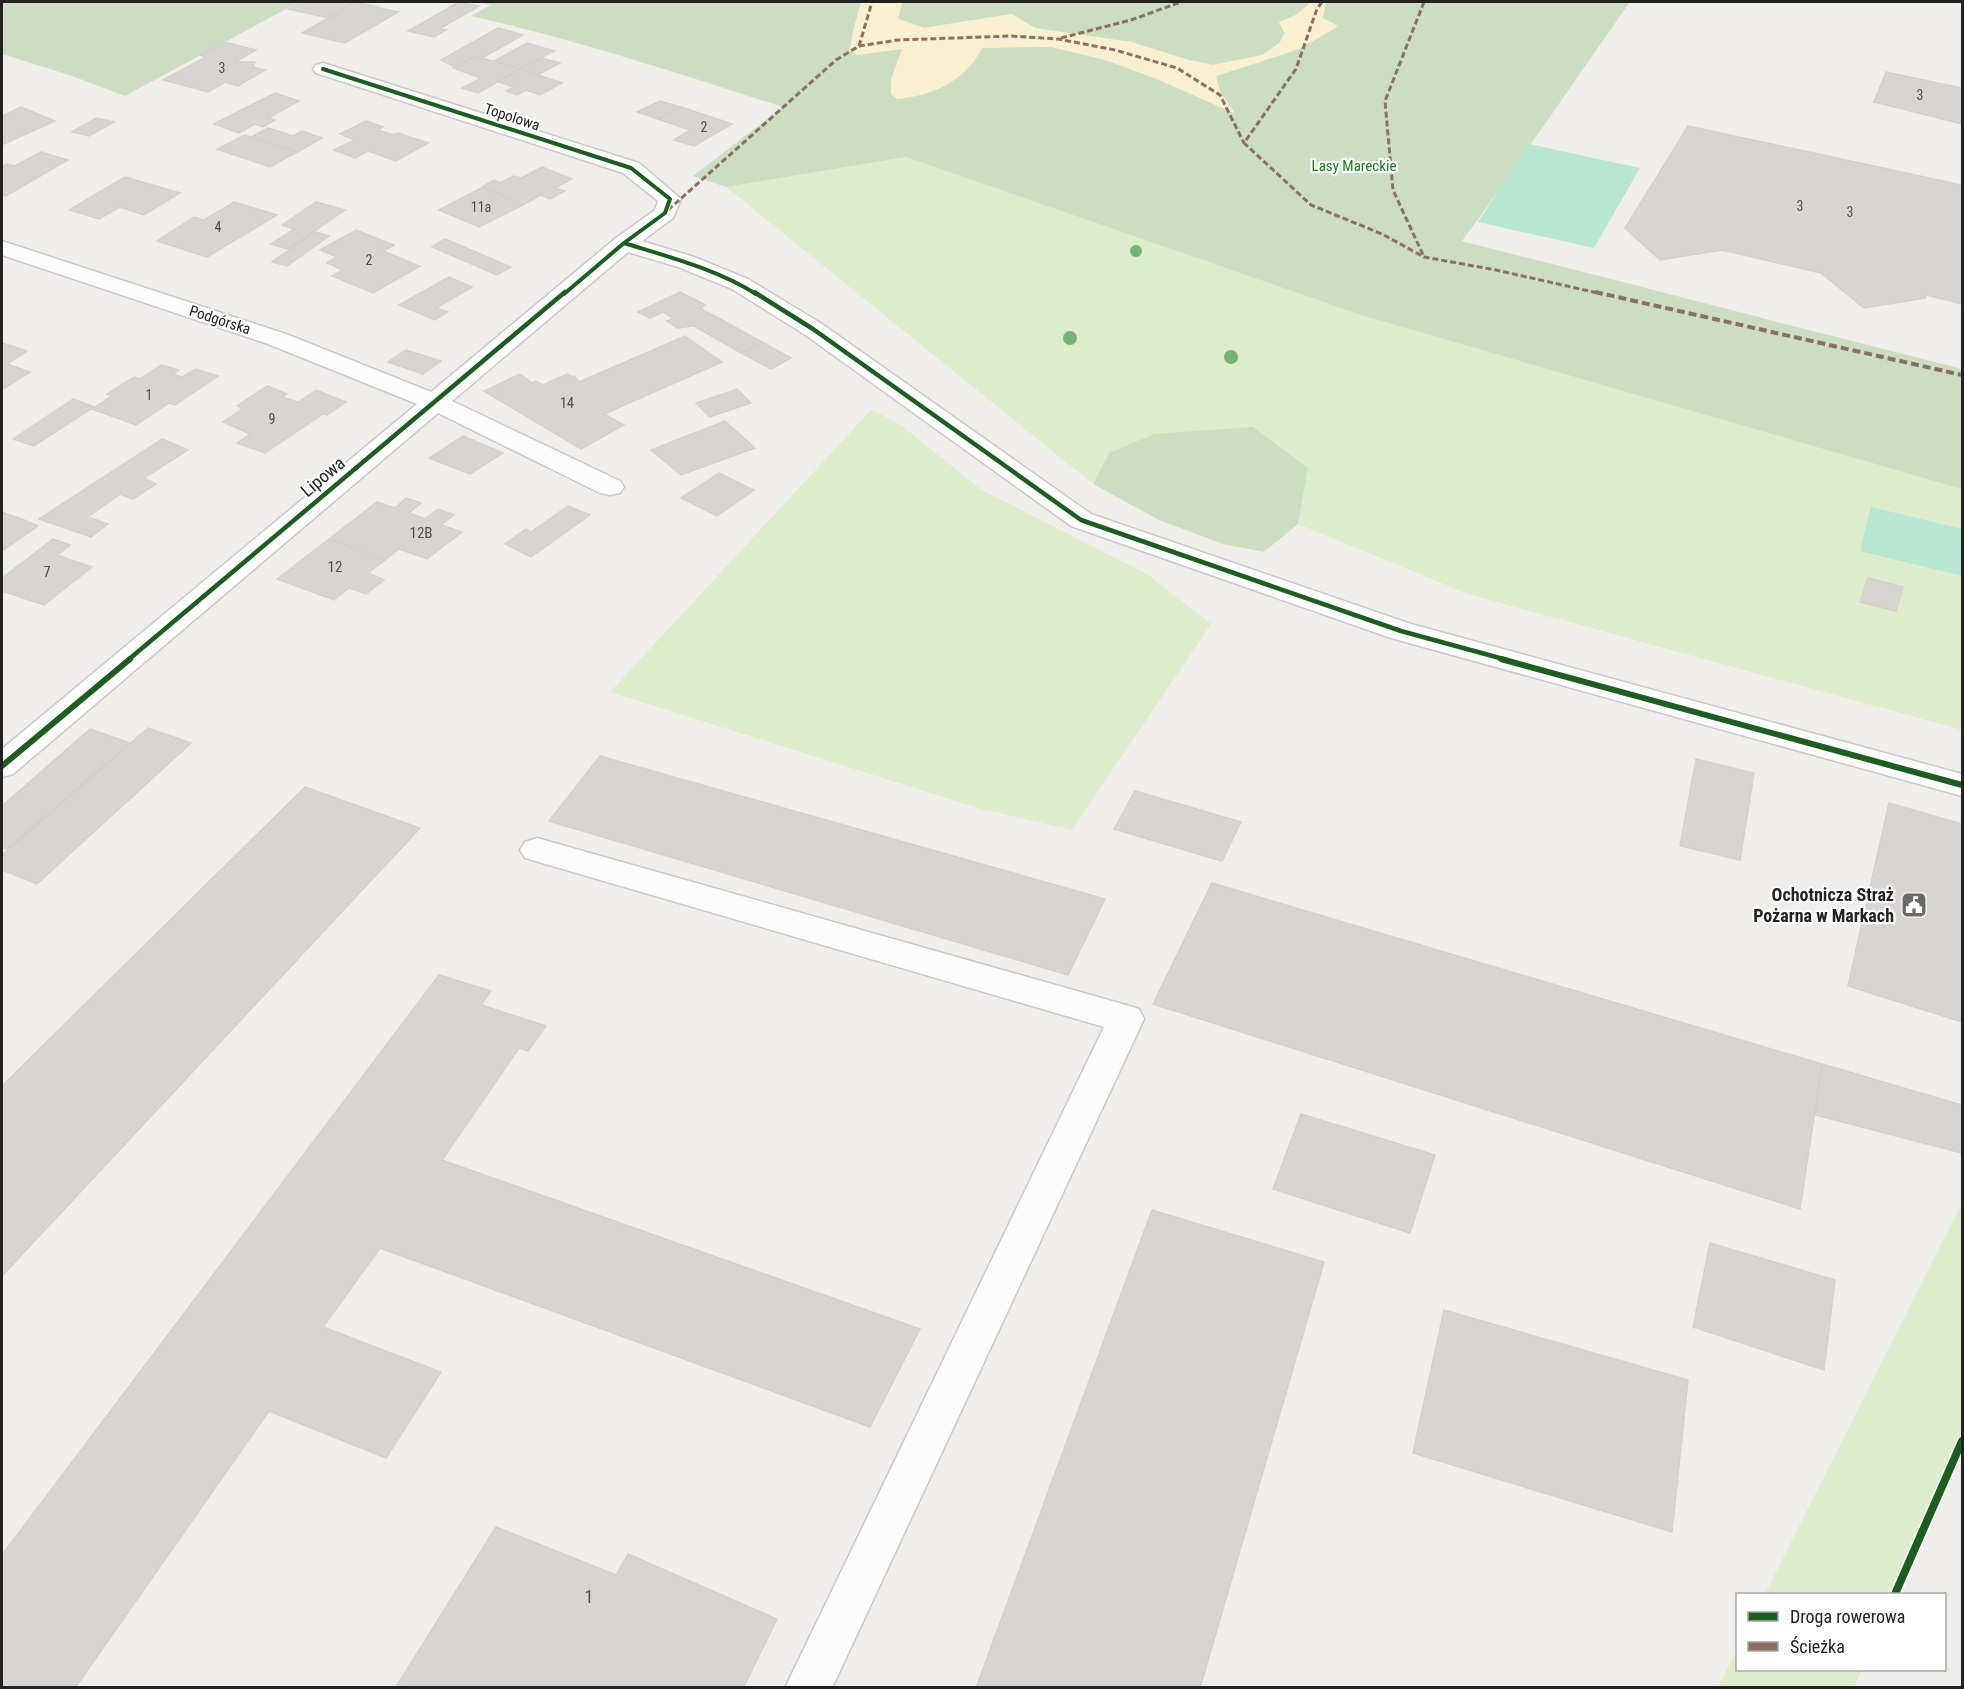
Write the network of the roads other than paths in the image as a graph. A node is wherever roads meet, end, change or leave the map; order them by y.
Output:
1 (323, 69) dead end
2 (665, 213) joint
3 (624, 243) junction
4 (2, 248) edge
5 (435, 402) junction
6 (610, 487) dead end
7 (2, 765) edge
8 (1962, 785) edge
9 (537, 850) dead end
10 (808, 1688) edge

1 - 2 street, Topolowa
2 - 3 street, Lipowa
3 - 5 street, Lipowa
3 - 8 street
4 - 5 street, Podgórska
5 - 6 street
5 - 7 street, Lipowa
9 - 10 street

